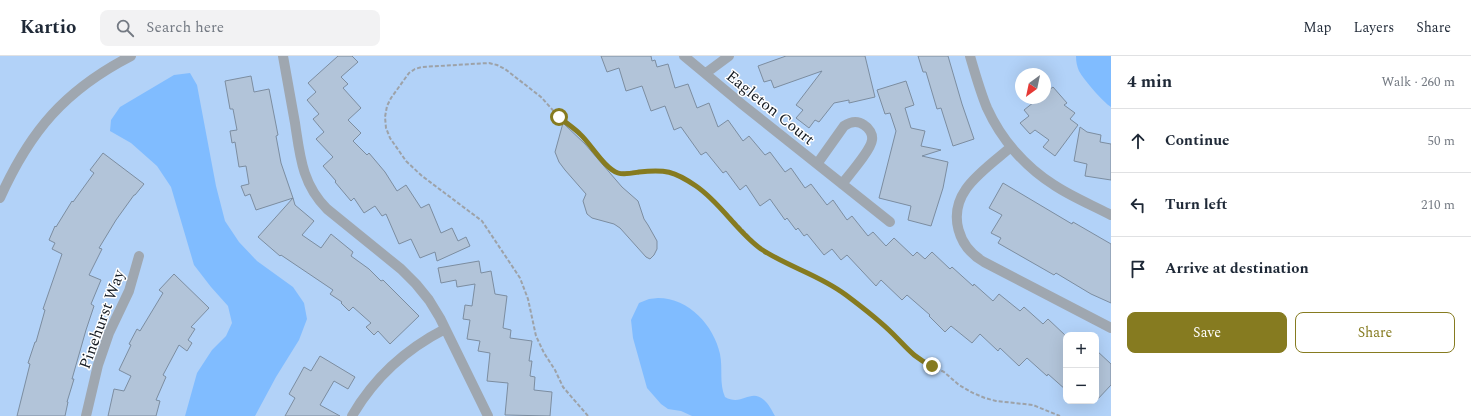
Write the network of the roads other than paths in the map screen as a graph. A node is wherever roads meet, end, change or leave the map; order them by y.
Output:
1 (131, 56) edge
2 (284, 56) edge
3 (684, 56) edge
4 (729, 56) edge
5 (970, 56) edge
6 (706, 73) junction
7 (1011, 146) junction
8 (817, 164) junction
9 (842, 184) junction
10 (0, 198) edge
11 (1111, 215) edge
12 (890, 222) dead end
13 (139, 256) dead end
14 (1111, 328) edge
15 (445, 329) junction
16 (86, 416) edge
17 (352, 416) edge
18 (488, 416) edge

1 - 10 street
2 - 15 street
3 - 6 street, Eagleton Court
4 - 6 street, Eagleton Court
5 - 7 street
6 - 8 street, Eagleton Court
7 - 11 street
7 - 14 street
8 - 9 street, Eagleton Court
8 - 9 street, Eagleton Court
9 - 12 street, Eagleton Court
13 - 16 street, Pinehurst Way
15 - 17 street
15 - 18 street

